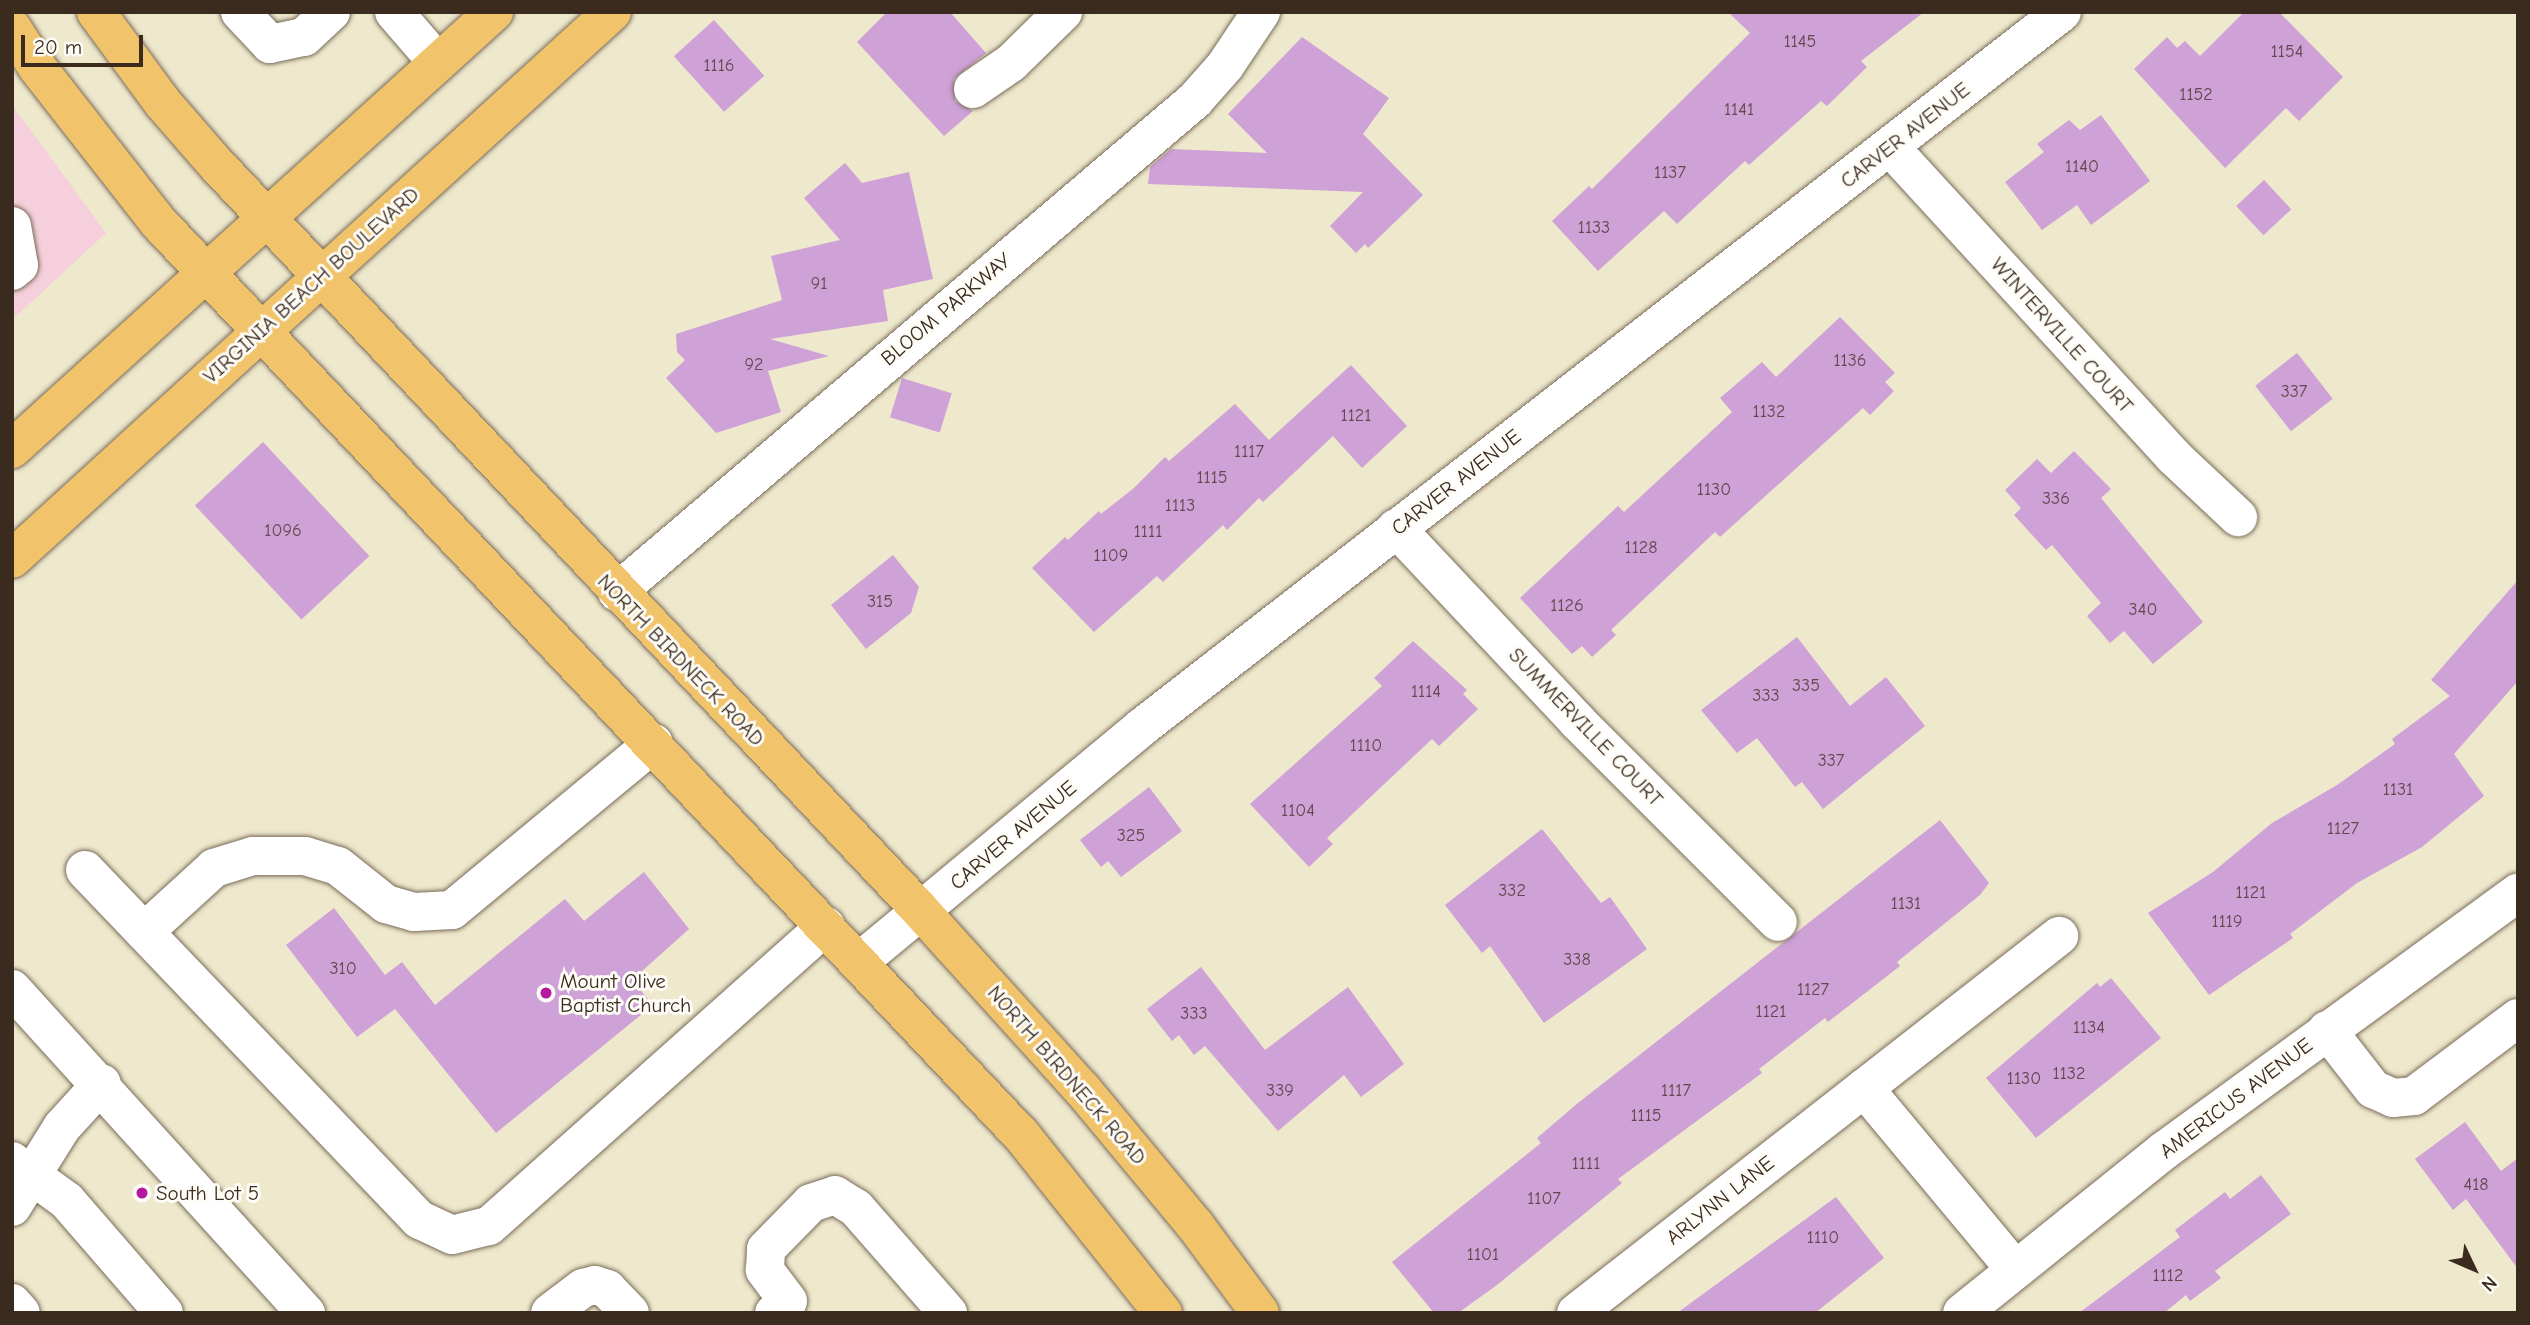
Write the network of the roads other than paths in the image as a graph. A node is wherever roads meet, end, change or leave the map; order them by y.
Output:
1 (96, 12) edge
2 (240, 12) edge
3 (331, 12) edge
4 (394, 12) edge
5 (494, 12) edge
6 (612, 12) edge
7 (1063, 12) edge
8 (1261, 12) edge
9 (2062, 12) edge
10 (18, 48) edge
11 (438, 63) junction
12 (973, 89) dead end
13 (1890, 147) junction
14 (266, 218) junction
15 (12, 226) edge
16 (12, 271) edge
17 (206, 272) junction
18 (320, 277) junction
19 (261, 331) junction
20 (12, 449) edge
21 (2238, 517) dead end
22 (1396, 528) junction
23 (12, 559) edge
24 (617, 592) junction
25 (654, 743) junction
26 (85, 870) dead end
27 (2518, 893) edge
28 (921, 911) junction
29 (1779, 922) dead end
30 (826, 926) junction
31 (144, 932) junction
32 (2059, 936) dead end
33 (859, 962) junction
34 (12, 989) edge
35 (2518, 1018) edge
36 (2327, 1030) junction
37 (102, 1083) junction
38 (1864, 1088) junction
39 (22, 1168) edge
40 (12, 1207) edge
41 (2015, 1269) junction
42 (12, 1303) edge
43 (21, 1313) edge
44 (164, 1313) edge
45 (306, 1313) edge
46 (550, 1313) edge
47 (630, 1313) edge
48 (774, 1313) edge
49 (948, 1313) edge
50 (1163, 1313) edge
51 (1260, 1313) edge
52 (1576, 1313) edge
53 (1962, 1313) edge

1 - 14 main road, NORTH BIRDNECK ROAD
2 - 3 street
4 - 11 street
5 - 11 main road
6 - 18 main road, VIRGINIA BEACH BOULEVARD
7 - 12 street
8 - 24 street, BLOOM PARKWAY
9 - 13 street, CARVER AVENUE
10 - 17 main road
11 - 14 main road
13 - 21 street, WINTERVILLE COURT
13 - 22 street, CARVER AVENUE
14 - 17 main road
14 - 18 main road, NORTH BIRDNECK ROAD
15 - 16 street
17 - 19 main road
17 - 20 main road
18 - 19 main road, VIRGINIA BEACH BOULEVARD
18 - 24 main road, NORTH BIRDNECK ROAD
19 - 23 main road, VIRGINIA BEACH BOULEVARD
19 - 25 main road
22 - 28 street, CARVER AVENUE
22 - 29 street, SUMMERVILLE COURT
24 - 28 main road, NORTH BIRDNECK ROAD
25 - 30 main road
25 - 31 street
26 - 31 street
27 - 36 street, AMERICUS AVENUE
28 - 33 street, CARVER AVENUE
28 - 51 main road, NORTH BIRDNECK ROAD
30 - 31 street
30 - 33 main road
32 - 38 street, ARLYNN LANE
33 - 50 main road
34 - 37 street
35 - 36 street
36 - 41 street, AMERICUS AVENUE
37 - 39 street
37 - 45 street
38 - 41 street
38 - 52 street, ARLYNN LANE
39 - 40 street
39 - 44 street
41 - 53 street, AMERICUS AVENUE
42 - 43 street
46 - 47 street
48 - 49 street

